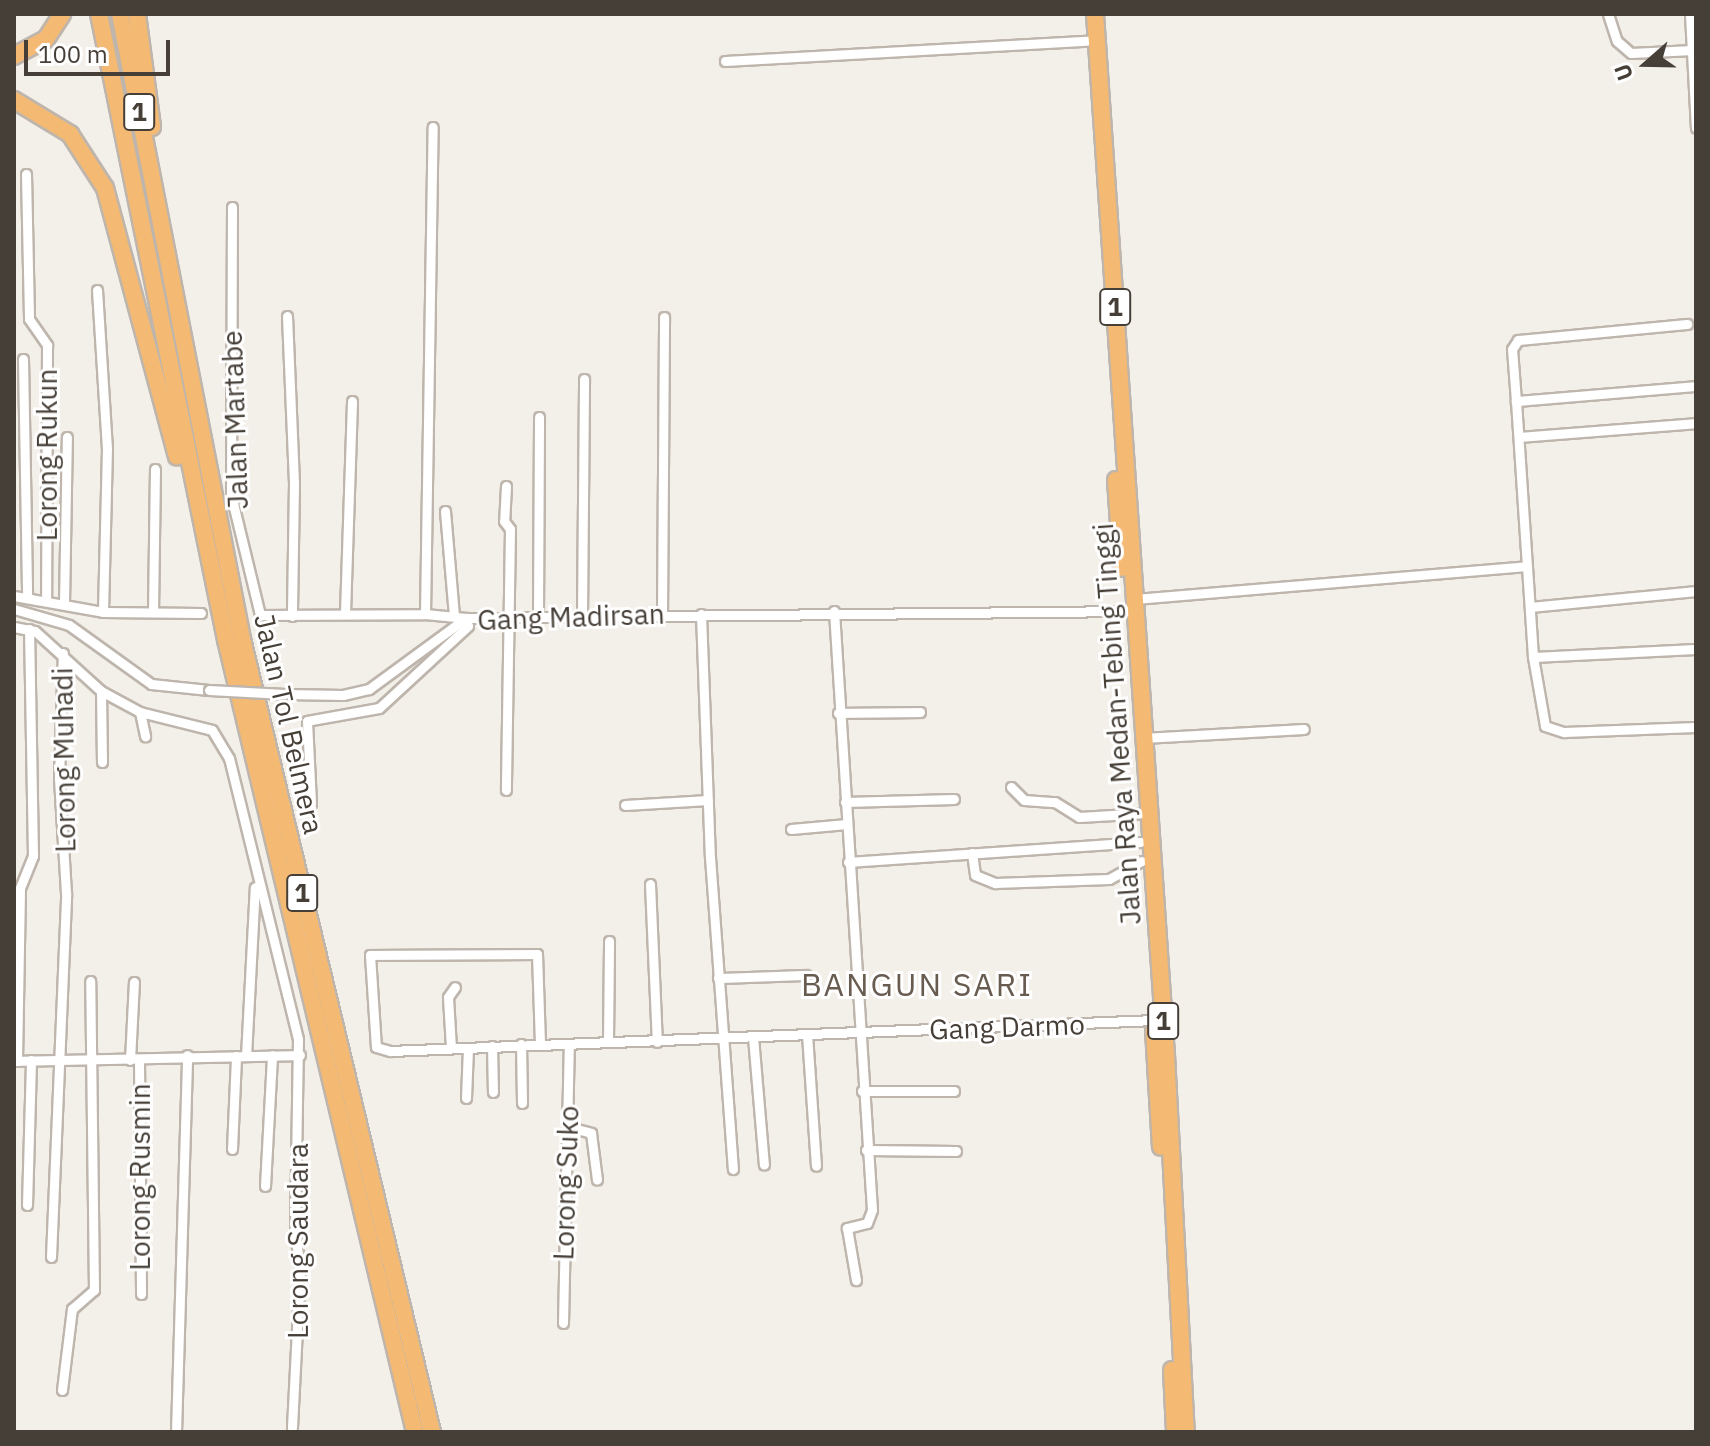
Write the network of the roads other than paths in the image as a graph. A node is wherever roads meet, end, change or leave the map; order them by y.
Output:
1 (62, 14) edge
2 (99, 14) edge
3 (120, 14) edge
4 (137, 14) edge
5 (1085, 14) edge
6 (1095, 14) edge
7 (1608, 14) edge
8 (1690, 14) edge
9 (1086, 41) junction
10 (1693, 50) junction
11 (14, 56) edge
12 (725, 61) dead end
13 (14, 100) edge
14 (433, 127) dead end
15 (1696, 128) edge
16 (26, 174) dead end
17 (232, 207) dead end
18 (159, 210) junction
19 (97, 290) dead end
20 (287, 316) dead end
21 (664, 317) dead end
22 (1687, 324) dead end
23 (23, 359) dead end
24 (584, 379) dead end
25 (1696, 386) edge
26 (352, 401) dead end
27 (1516, 401) junction
28 (539, 417) dead end
29 (1696, 423) edge
30 (67, 437) dead end
31 (1520, 437) junction
32 (155, 469) dead end
33 (506, 486) dead end
34 (445, 511) dead end
35 (203, 534) junction
36 (1527, 566) junction
37 (1696, 591) edge
38 (14, 596) edge
39 (27, 597) junction
40 (46, 599) junction
41 (64, 603) junction
42 (1132, 607) junction
43 (1530, 607) junction
44 (14, 609) edge
45 (834, 611) junction
46 (103, 612) junction
47 (153, 612) junction
48 (201, 613) dead end
49 (345, 613) junction
50 (425, 614) junction
51 (662, 614) junction
52 (701, 614) junction
53 (538, 615) junction
54 (292, 616) junction
55 (454, 616) junction
56 (508, 616) junction
57 (582, 616) junction
58 (466, 618) junction
59 (14, 627) edge
60 (29, 629) junction
61 (1696, 649) edge
62 (63, 653) junction
63 (1533, 657) junction
64 (101, 691) junction
65 (140, 712) junction
66 (920, 712) dead end
67 (838, 713) junction
68 (1696, 727) edge
69 (1304, 729) dead end
70 (145, 736) dead end
71 (1143, 738) junction
72 (102, 762) dead end
73 (1011, 787) dead end
74 (506, 790) dead end
75 (954, 799) dead end
76 (708, 800) junction
77 (845, 802) junction
78 (311, 804) dead end
79 (625, 805) dead end
80 (1143, 814) junction
81 (847, 824) junction
82 (791, 829) dead end
83 (1140, 842) junction
84 (972, 853) junction
85 (1141, 861) junction
86 (848, 862) junction
87 (256, 883) junction
88 (650, 884) dead end
89 (609, 941) dead end
90 (806, 975) dead end
91 (718, 978) junction
92 (90, 981) dead end
93 (134, 982) dead end
94 (455, 987) dead end
95 (1154, 1020) junction
96 (860, 1032) junction
97 (807, 1034) junction
98 (753, 1037) junction
99 (723, 1038) junction
100 (608, 1041) junction
101 (657, 1042) junction
102 (521, 1044) junction
103 (540, 1044) junction
104 (569, 1044) junction
105 (492, 1046) junction
106 (451, 1048) junction
107 (468, 1048) junction
108 (187, 1055) junction
109 (272, 1055) junction
110 (300, 1055) junction
111 (241, 1056) junction
112 (61, 1058) junction
113 (31, 1060) junction
114 (134, 1060) junction
115 (15, 1061) edge
116 (90, 1061) junction
117 (862, 1091) junction
118 (954, 1091) dead end
119 (493, 1092) dead end
120 (466, 1098) dead end
121 (522, 1103) dead end
122 (569, 1127) junction
123 (232, 1149) dead end
124 (866, 1150) junction
125 (956, 1151) dead end
126 (764, 1165) dead end
127 (816, 1166) dead end
128 (733, 1169) dead end
129 (597, 1180) dead end
130 (265, 1186) dead end
131 (27, 1205) dead end
132 (51, 1257) dead end
133 (856, 1280) dead end
134 (141, 1294) dead end
135 (563, 1323) dead end
136 (62, 1390) dead end
137 (292, 1428) dead end
138 (176, 1432) edge
139 (415, 1432) edge
140 (432, 1432) edge
141 (1175, 1432) edge
142 (1186, 1432) edge

1 - 11 highway
2 - 35 highway, 1
3 - 18 highway, 1
4 - 18 highway
5 - 9 highway, Jalan Raya Medan-Tebing Tinggi / 1
6 - 42 highway, Jalan Raya Medan-Tebing Tinggi / 1
7 - 10 street
8 - 10 street
9 - 12 street
9 - 42 highway, Jalan Raya Medan-Tebing Tinggi / 1
10 - 15 street
13 - 35 highway
14 - 50 street
16 - 40 street, Lorong Rukun
17 - 54 street, Jalan Martabe
18 - 140 highway, Jalan Tol Belmera / 1
19 - 46 street
20 - 54 street
21 - 51 street
22 - 27 street
23 - 39 street
24 - 57 street
25 - 27 street
26 - 49 street
27 - 31 street
28 - 53 street
29 - 31 street
30 - 41 street
31 - 36 street
32 - 47 street
33 - 56 street
34 - 55 street
35 - 139 highway, Jalan Tol Belmera / 1
36 - 42 street, Gang Madirsan
36 - 43 street
37 - 43 street
38 - 39 street
39 - 40 street
40 - 41 street
41 - 46 street
42 - 45 street, Gang Madirsan
42 - 71 highway, Jalan Raya Medan-Tebing Tinggi / 1
42 - 80 highway, Jalan Raya Medan-Tebing Tinggi / 1
43 - 63 street
44 - 58 street, Gang Madirsan, bridge
45 - 52 street, Gang Madirsan
45 - 67 street
46 - 47 street
47 - 48 street
49 - 50 street, Jalan Martabe
49 - 54 street, Jalan Martabe
50 - 55 street, Jalan Martabe
51 - 52 street, Gang Madirsan
51 - 57 street, Gang Madirsan
52 - 76 street
53 - 56 street, Gang Madirsan
53 - 57 street, Gang Madirsan
55 - 58 street, Jalan Martabe
56 - 58 street, Gang Madirsan
56 - 74 street
58 - 78 street
59 - 60 street
60 - 62 street, Lorong Saudara
60 - 115 street
61 - 63 street
62 - 64 street, Lorong Saudara
62 - 112 street, Lorong Muhadi
63 - 68 street
64 - 65 street, Lorong Saudara
64 - 72 street
65 - 70 street
65 - 87 street, Lorong Saudara
66 - 67 street
67 - 77 street
69 - 71 street
71 - 80 highway, Jalan Raya Medan-Tebing Tinggi / 1
73 - 80 street
75 - 77 street
76 - 79 street
76 - 91 street
77 - 81 street
80 - 83 highway, Jalan Raya Medan-Tebing Tinggi / 1
80 - 142 highway, Jalan Raya Medan-Tebing Tinggi / 1
81 - 82 street
81 - 86 street
83 - 84 street
83 - 85 highway, Jalan Raya Medan-Tebing Tinggi / 1
84 - 85 street
84 - 86 street
85 - 95 highway, Jalan Raya Medan-Tebing Tinggi / 1
86 - 96 street
87 - 110 street, Lorong Saudara
87 - 111 street
88 - 101 street
89 - 100 street
90 - 91 street
91 - 99 street
92 - 116 street
93 - 114 street, Lorong Rusmin
94 - 106 street
95 - 96 street, Gang Darmo
95 - 141 highway, Jalan Raya Medan-Tebing Tinggi / 1
96 - 97 street, Gang Darmo
96 - 117 street
97 - 98 street, Gang Darmo
97 - 127 street
98 - 99 street, Gang Darmo
98 - 126 street
99 - 101 street, Gang Darmo
99 - 128 street
100 - 101 street, Gang Darmo
100 - 104 street, Gang Darmo
102 - 103 street, Gang Darmo
102 - 105 street, Gang Darmo
102 - 121 street
103 - 104 street, Gang Darmo
103 - 106 street, Gang Darmo
104 - 122 street, Lorong Suko
105 - 107 street, Gang Darmo
105 - 119 street
106 - 107 street, Gang Darmo
107 - 120 street
108 - 111 street
108 - 114 street
108 - 138 street
109 - 110 street
109 - 111 street
109 - 130 street
110 - 137 street, Lorong Saudara
111 - 123 street
112 - 113 street
112 - 116 street
112 - 132 street, Lorong Muhadi
113 - 115 street
113 - 131 street
114 - 116 street
114 - 134 street, Lorong Rusmin
116 - 136 street
117 - 118 street
117 - 124 street
122 - 129 street
122 - 135 street, Lorong Suko
124 - 125 street
124 - 133 street

